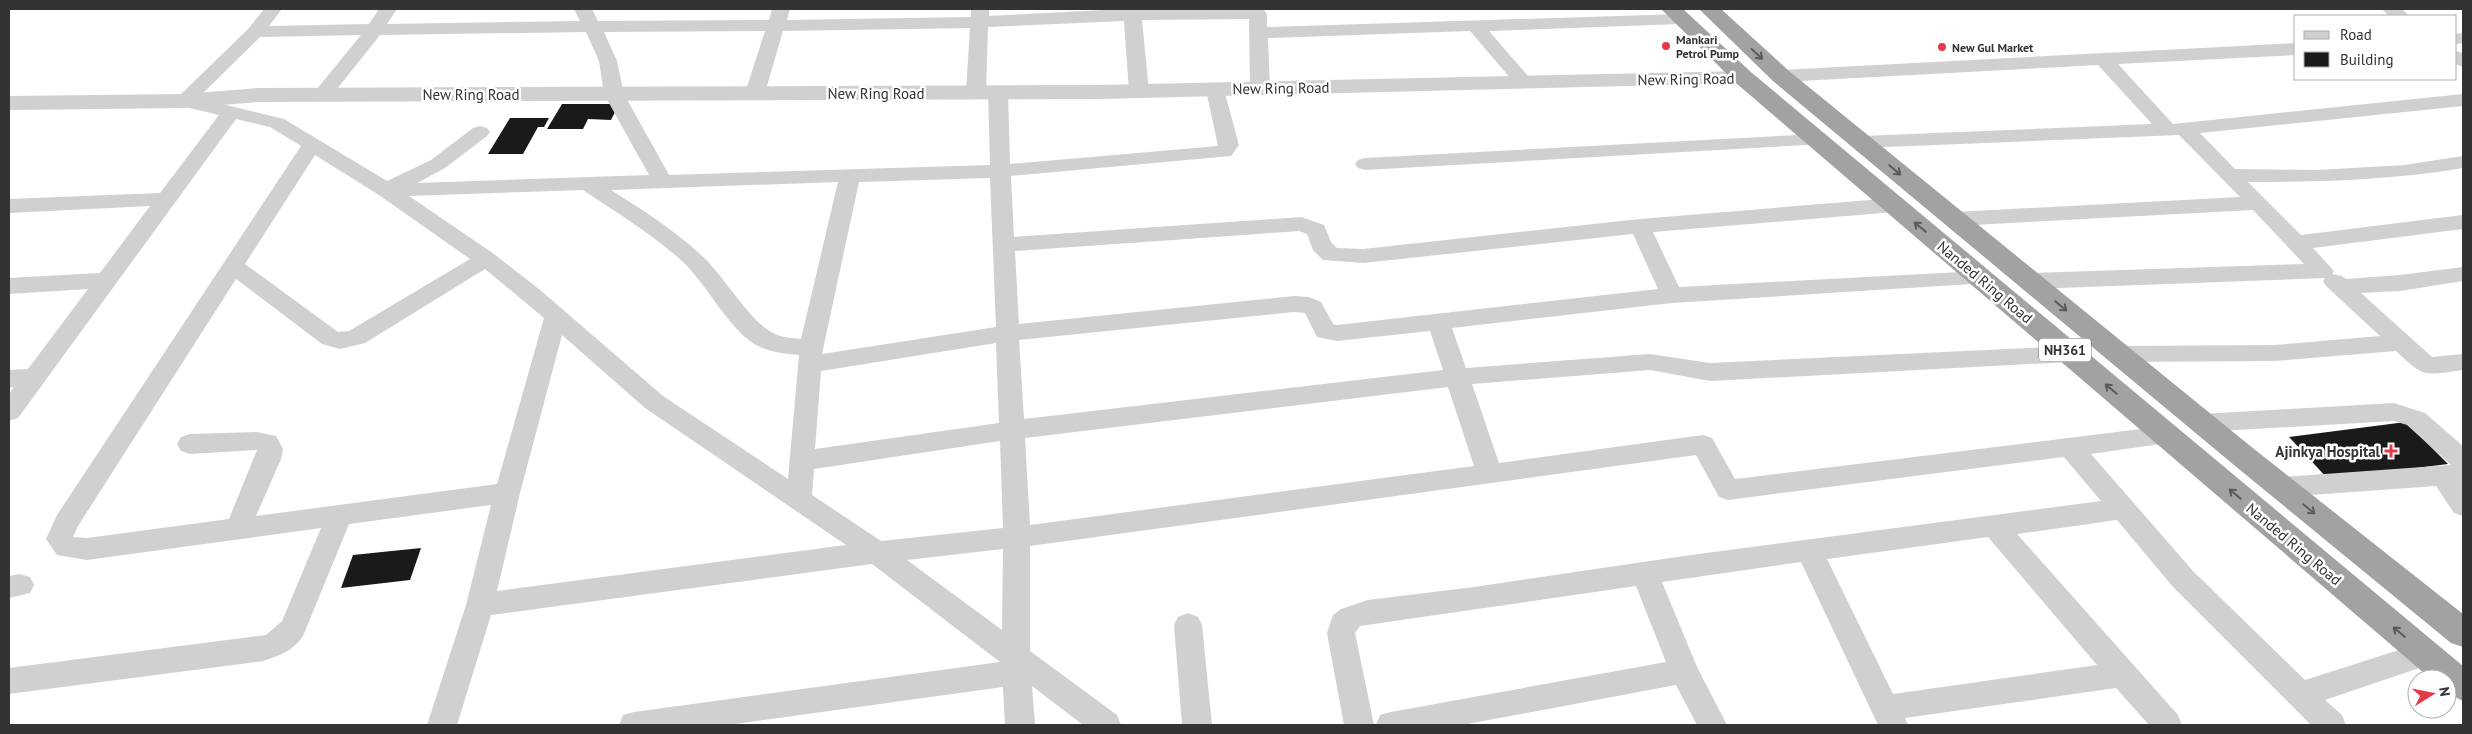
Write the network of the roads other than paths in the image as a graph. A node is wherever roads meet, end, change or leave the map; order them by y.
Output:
1 (273, 9) edge
2 (388, 9) edge
3 (688, 9) edge
4 (1709, 9) edge
5 (1258, 11) edge
6 (1132, 12) edge
7 (1676, 14) edge
8 (980, 16) edge
9 (587, 17) edge
10 (779, 17) edge
11 (680, 26) junction
12 (1475, 26) junction
13 (375, 29) junction
14 (255, 32) junction
15 (1258, 33) junction
16 (2294, 49) edge
17 (2102, 58) junction
18 (1781, 76) junction
19 (1744, 78) junction
20 (1525, 83) junction
21 (1260, 88) junction
22 (1216, 90) junction
23 (1139, 91) junction
24 (976, 92) junction
25 (998, 92) junction
26 (755, 93) junction
27 (614, 94) junction
28 (322, 95) junction
29 (2463, 100) edge
30 (184, 101) junction
31 (9, 103) edge
32 (231, 112) junction
33 (2175, 129) junction
34 (480, 132) dead end
35 (1817, 140) junction
36 (1862, 142) junction
37 (312, 146) junction
38 (2463, 162) edge
39 (1365, 164) dead end
40 (1000, 171) junction
41 (2230, 174) junction
42 (850, 176) junction
43 (664, 182) junction
44 (588, 184) junction
45 (386, 190) junction
46 (166, 198) junction
47 (2258, 203) junction
48 (1894, 205) junction
49 (10, 206) edge
50 (1955, 219) junction
51 (2463, 222) edge
52 (1640, 226) junction
53 (2296, 243) junction
54 (1003, 245) junction
55 (486, 259) junction
56 (233, 266) junction
57 (2323, 271) junction
58 (2463, 274) edge
59 (1980, 278) junction
60 (105, 280) junction
61 (2030, 281) junction
62 (9, 286) edge
63 (2340, 287) junction
64 (1672, 295) junction
65 (556, 316) junction
66 (1438, 321) junction
67 (1007, 333) junction
68 (2401, 342) junction
69 (2069, 354) junction
70 (2119, 354) junction
71 (811, 356) junction
72 (2463, 362) edge
73 (35, 377) junction
74 (1459, 377) junction
75 (9, 379) edge
76 (9, 412) edge
77 (2202, 423) junction
78 (1012, 430) junction
79 (2164, 435) junction
80 (190, 444) dead end
81 (2070, 447) junction
82 (801, 461) junction
83 (2463, 461) edge
84 (1490, 474) junction
85 (2453, 474) edge
86 (2281, 487) junction
87 (507, 492) junction
88 (799, 498) junction
89 (2463, 506) edge
90 (2123, 509) junction
91 (340, 515) junction
92 (1995, 527) junction
93 (238, 528) junction
94 (1017, 537) junction
95 (877, 552) junction
96 (1810, 552) junction
97 (1646, 573) junction
98 (480, 605) junction
99 (1188, 625) dead end
100 (2463, 633) edge
101 (2424, 654) junction
102 (1016, 665) junction
103 (1684, 671) junction
104 (2123, 674) junction
105 (9, 681) edge
106 (2463, 686) edge
107 (2300, 695) junction
108 (1889, 716) edge
109 (442, 725) edge
110 (634, 725) edge
111 (1020, 725) edge
112 (1106, 725) edge
113 (1197, 725) edge
114 (1360, 725) edge
115 (1391, 725) edge
116 (1712, 725) edge
117 (2167, 725) edge
118 (2331, 725) edge

1 - 14 street
2 - 13 street
3 - 11 street
4 -> 18 highway, NH361
5 - 6 street
5 - 15 street
6 - 8 street
6 - 23 street
7 - 12 street
7 - 19 highway, Nanded Ring Road / NH361
8 - 10 street
8 - 24 street
9 - 11 street
9 - 13 street
9 - 27 street
10 - 11 street
10 - 26 street
12 - 15 street
12 - 20 street
13 - 14 street
13 - 28 street
14 - 30 street
15 - 21 street
16 - 17 street
17 - 18 street
17 - 33 street
18 - 36 highway, NH361
19 - 20 street, New Ring Road
19 - 35 highway, Nanded Ring Road / NH361
20 - 21 street, New Ring Road
21 - 22 street, New Ring Road
22 - 23 street, New Ring Road
22 - 40 street
23 - 25 street, New Ring Road
24 - 25 street, New Ring Road
24 - 26 street, New Ring Road
25 - 40 street
26 - 27 street, New Ring Road
27 - 28 street, New Ring Road
27 - 43 street
28 - 30 street, New Ring Road
29 - 33 street
30 - 31 street, New Ring Road
30 - 32 street
32 - 37 street
32 - 46 street
33 - 36 street
33 - 41 street
34 - 45 street
35 - 39 street
35 - 48 highway, Nanded Ring Road / NH361
36 -> 50 highway, NH361
37 - 45 street
37 - 56 street
38 - 41 street
40 - 42 street
40 - 54 street
41 - 47 street
42 - 43 street
42 - 71 street
43 - 44 street
44 - 45 street
44 - 71 street
45 - 55 street
46 - 49 street
46 - 60 street
47 - 50 street
47 - 53 street
48 - 52 street
59 -> 48 highway, Nanded Ring Road / NH361
50 - 61 highway, NH361
51 - 53 street
52 - 54 street
52 - 64 street
53 - 57 street
54 - 67 street
55 - 56 street
55 - 65 street
56 - 93 street
57 - 61 street
57 - 63 street
58 - 63 street
59 - 64 street
59 - 69 highway, Nanded Ring Road / NH361
60 - 62 street
60 - 73 street
61 -> 70 highway, NH361
63 - 68 street
64 - 66 street
65 - 87 street
65 - 88 street
66 - 67 street
66 - 74 street
67 - 71 street
67 - 78 street
68 - 70 street
68 - 72 street
69 - 74 street
79 -> 69 highway, Nanded Ring Road / NH361
70 - 77 highway, NH361
71 - 82 street
73 - 75 street
73 - 76 street
74 - 78 street
74 - 84 street
77 - 83 street
77 - 86 highway, NH361
78 - 82 street
78 - 94 street
79 - 81 street
101 -> 79 highway, Nanded Ring Road / NH361
80 - 93 street
81 - 84 street
81 - 90 street
82 - 88 street
84 - 94 street
85 - 86 street
85 - 89 street
86 -> 100 highway, NH361
87 - 91 street
87 - 98 street
88 - 95 street
90 - 92 street
90 - 107 street
91 - 93 street
91 - 105 street
92 - 96 street
92 - 104 street
94 - 95 street
94 - 102 street
95 - 98 street
95 - 102 street
96 - 97 street
96 - 108 street
97 - 103 street
97 - 114 street
98 - 109 street
99 - 113 street
101 - 106 highway, Nanded Ring Road / NH361
101 - 107 street
102 - 110 street
102 - 111 street
102 - 112 street
103 - 115 street
103 - 116 street
104 - 108 street
104 - 117 street
107 - 118 street

